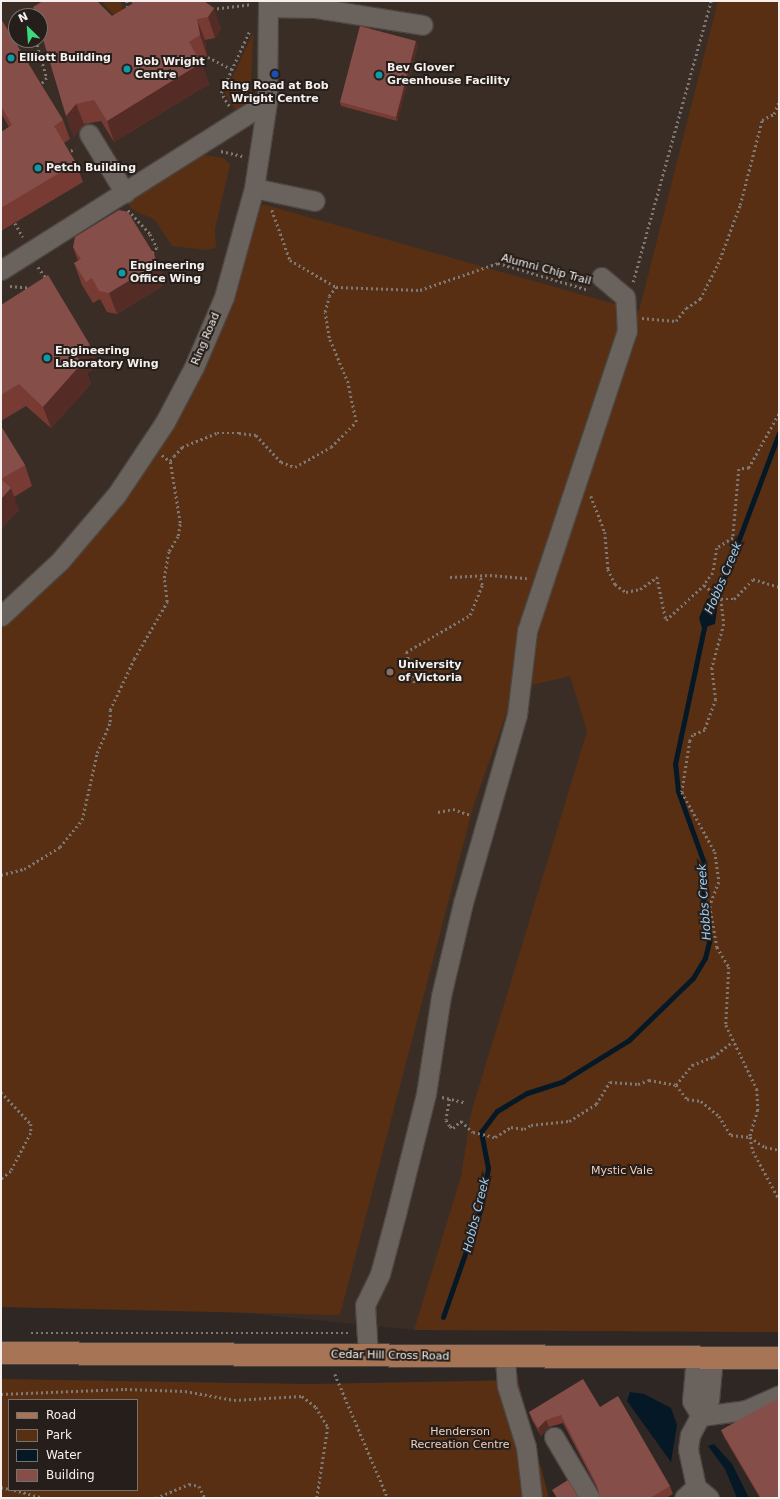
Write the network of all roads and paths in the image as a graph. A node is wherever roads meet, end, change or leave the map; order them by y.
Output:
1 (127, 1) edge
2 (711, 1) edge
3 (264, 4) edge
4 (206, 10) edge
5 (125, 14) edge
6 (253, 24) dead end
7 (423, 25) dead end
8 (38, 48) edge
9 (208, 57) dead end
10 (232, 69) junction
11 (41, 86) edge
12 (779, 101) edge
13 (266, 102) junction
14 (237, 120) junction
15 (89, 134) dead end
16 (243, 148) dead end
17 (241, 162) dead end
18 (259, 190) junction
19 (121, 196) junction
20 (316, 201) dead end
21 (15, 223) dead end
22 (20, 232) dead end
23 (29, 253) junction
24 (152, 254) edge
25 (1, 270) edge
26 (51, 284) edge
27 (1, 285) edge
28 (599, 285) joint
29 (336, 287) junction
30 (40, 289) edge
31 (626, 306) junction
32 (779, 414) edge
33 (579, 478) junction
34 (480, 576) junction
35 (543, 576) junction
36 (450, 577) dead end
37 (704, 585) junction
38 (779, 587) edge
39 (721, 599) junction
40 (1, 616) edge
41 (414, 683) dead end
42 (438, 812) dead end
43 (484, 820) junction
44 (1, 875) edge
45 (732, 1042) junction
46 (676, 1085) junction
47 (1, 1092) edge
48 (450, 1099) dead end
49 (750, 1137) junction
50 (779, 1150) edge
51 (1, 1179) edge
52 (779, 1199) edge
53 (23, 1333) dead end
54 (366, 1344) junction
55 (1, 1353) edge
56 (704, 1357) junction
57 (505, 1358) junction
58 (779, 1358) edge
59 (334, 1374) dead end
60 (1, 1394) edge
61 (779, 1395) edge
62 (701, 1416) junction
63 (554, 1437) dead end
64 (18, 1491) edge
65 (696, 1494) edge
66 (43, 1498) edge
67 (156, 1498) edge
68 (205, 1498) edge
69 (317, 1498) edge
70 (388, 1498) edge
71 (532, 1498) edge
72 (590, 1498) edge

1 - 5 path
2 - 31 path
3 - 4 path
3 - 7 street
3 - 13 street, Ring Road
6 - 10 path
8 - 11 path
9 - 10 path
10 - 14 path
12 - 31 path
13 - 14 street
13 - 18 street, Ring Road
14 - 19 street
15 - 19 street
16 - 17 path
18 - 20 street
18 - 29 path
18 - 40 street, Ring Road
19 - 23 street
19 - 24 path
21 - 22 path
23 - 25 street
23 - 26 path
27 - 30 path
28 - 29 path, Alumni Chip Trail
28 - 31 street
29 - 44 path
31 - 33 street
32 - 37 path
33 - 35 street
33 - 37 path
34 - 35 path
34 - 36 path
34 - 41 path
35 - 43 street
37 - 39 path
38 - 39 path
39 - 45 path
42 - 43 path
43 - 54 street
45 - 46 path
45 - 49 path
46 - 48 path
46 - 49 path
47 - 51 path
49 - 50 path
49 - 52 path
53 - 54 path
54 - 55 main road, Cedar Hill Cross Road
54 - 57 main road, Cedar Hill Cross Road
56 - 57 main road, Cedar Hill Cross Road
56 - 58 main road, Cedar Hill Cross Road
56 - 62 street
57 - 71 street
59 - 70 path
60 - 69 path
61 - 62 street
62 - 65 street
63 - 72 street
64 - 66 path
67 - 68 path

